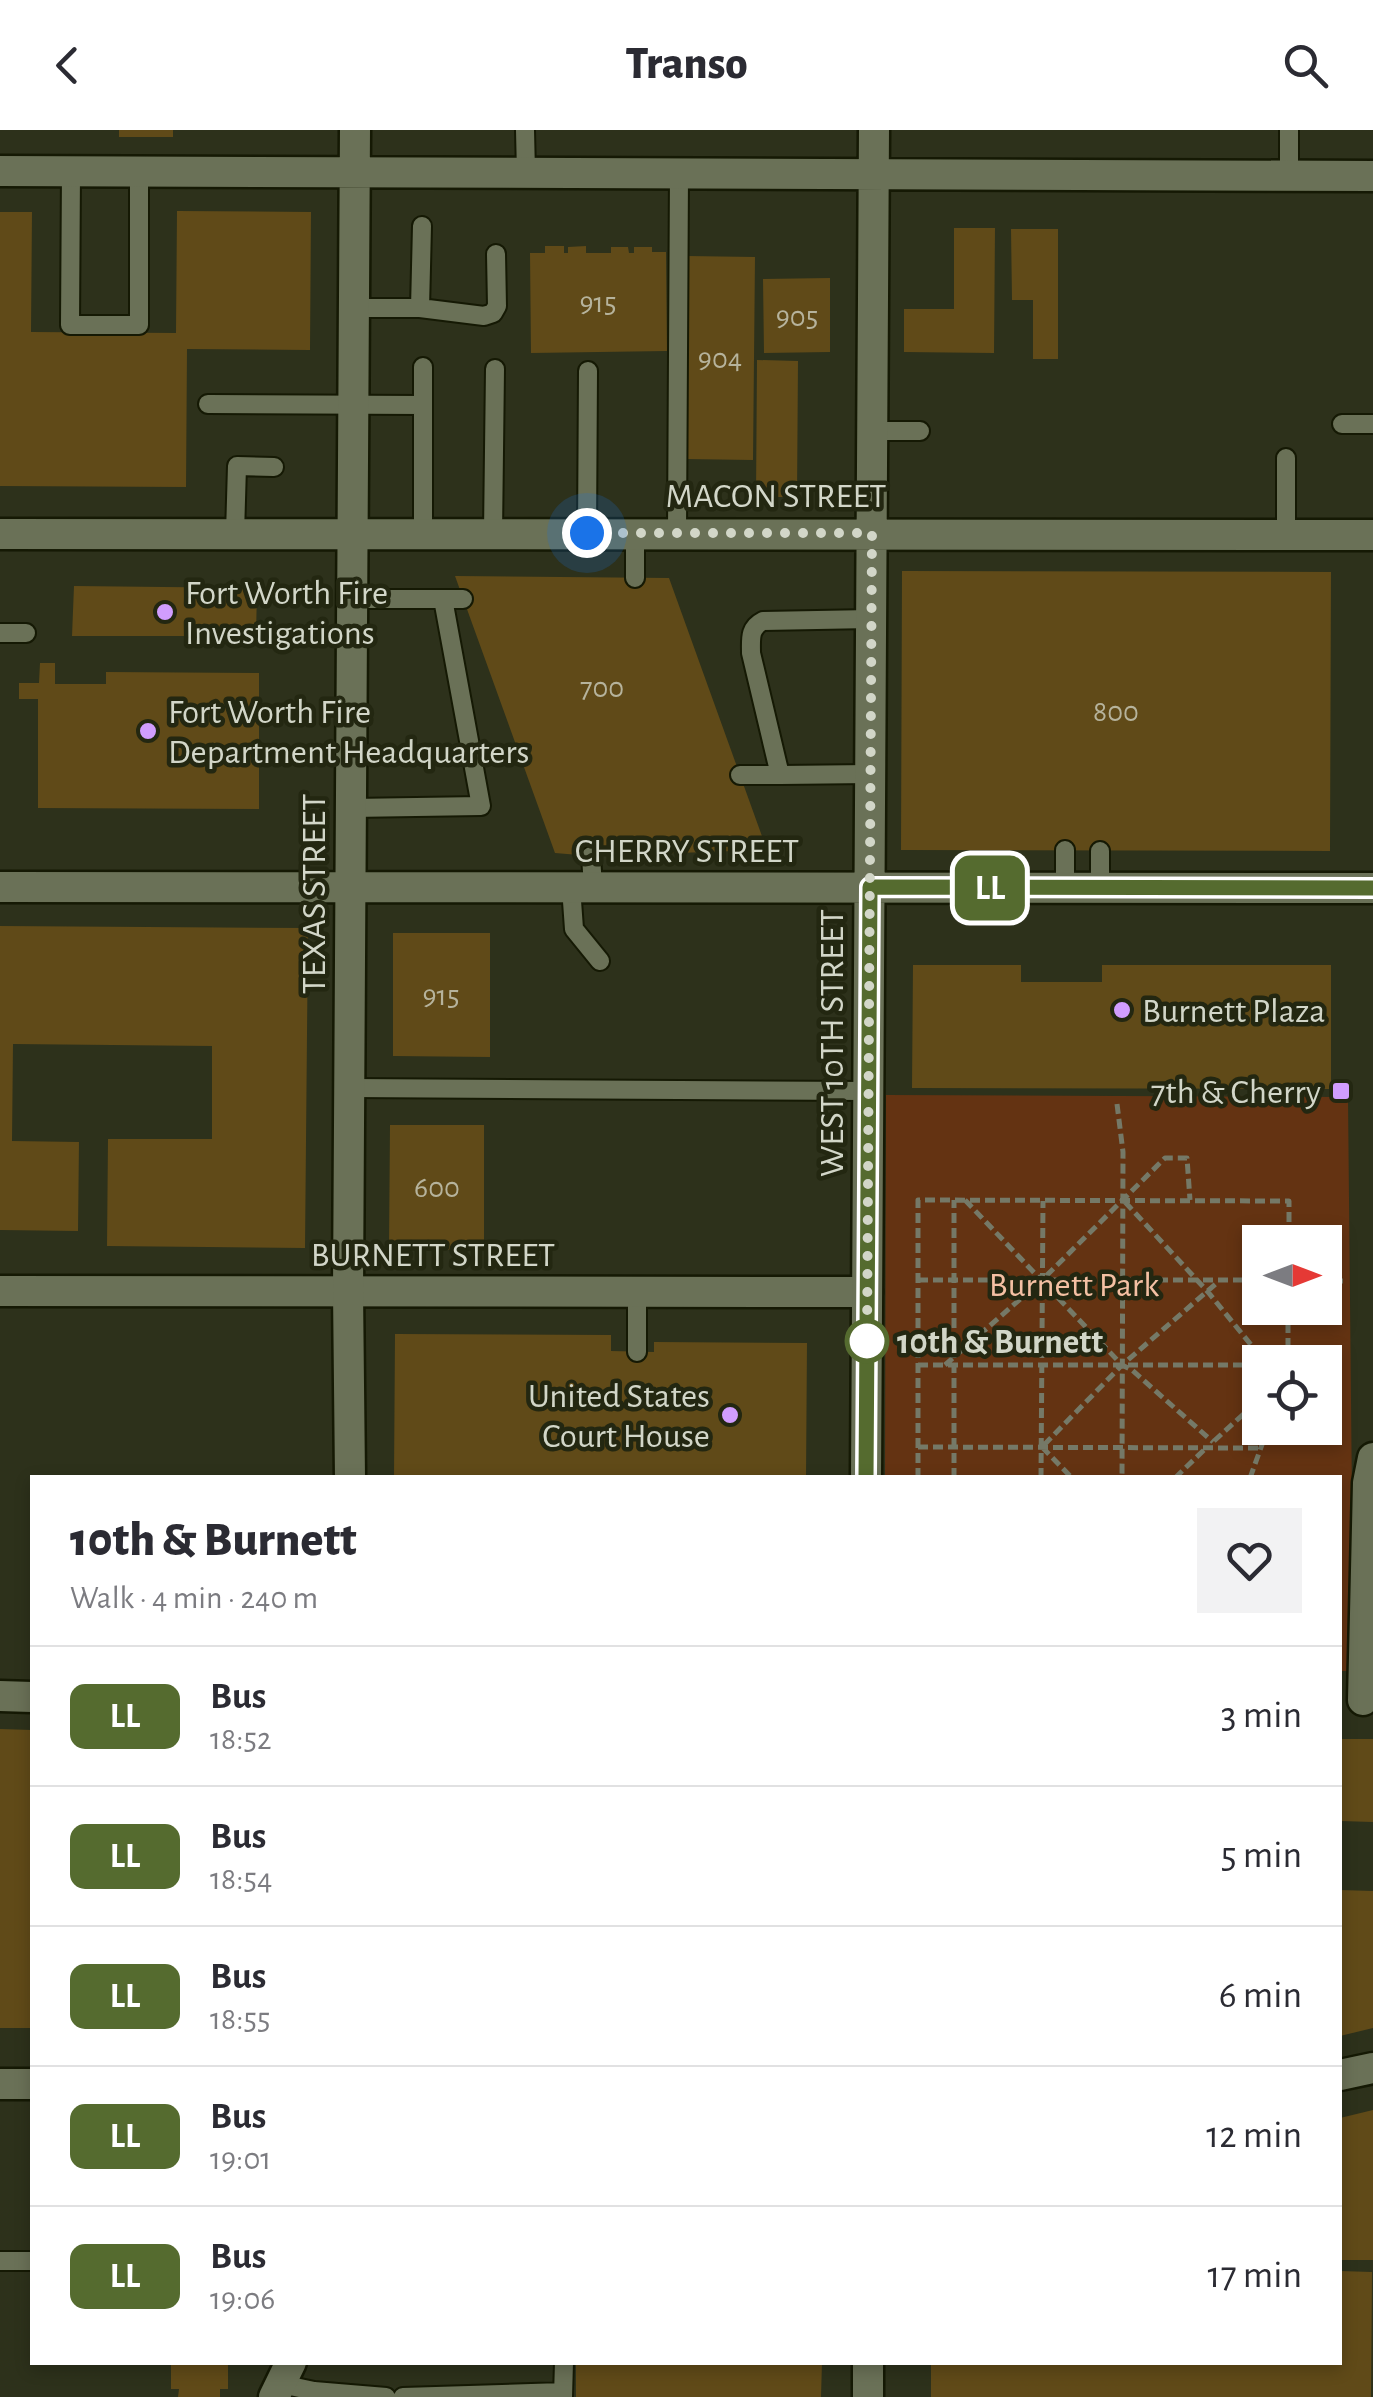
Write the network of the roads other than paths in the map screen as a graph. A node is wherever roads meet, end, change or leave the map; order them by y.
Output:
1 (355, 130) edge
2 (526, 130) edge
3 (874, 130) edge
4 (1290, 130) edge
5 (0, 172) edge
6 (71, 172) junction
7 (138, 172) junction
8 (355, 173) junction
9 (526, 173) junction
10 (680, 174) junction
11 (874, 174) junction
12 (1289, 176) junction
13 (1373, 176) edge
14 (422, 226) dead end
15 (496, 254) dead end
16 (354, 308) junction
17 (420, 308) junction
18 (422, 367) dead end
19 (494, 368) dead end
20 (588, 371) dead end
21 (208, 404) dead end
22 (354, 404) junction
23 (422, 405) junction
24 (1342, 424) dead end
25 (1373, 424) edge
26 (872, 431) junction
27 (920, 432) dead end
28 (1286, 458) dead end
29 (274, 466) dead end
30 (353, 533) junction
31 (423, 533) junction
32 (493, 533) junction
33 (587, 533) junction
34 (635, 533) junction
35 (678, 533) junction
36 (872, 533) junction
37 (0, 534) edge
38 (235, 534) junction
39 (1286, 534) junction
40 (1373, 534) edge
41 (636, 578) dead end
42 (352, 599) junction
43 (443, 599) junction
44 (463, 599) dead end
45 (872, 619) junction
46 (26, 633) dead end
47 (0, 634) edge
48 (870, 774) junction
49 (740, 775) dead end
50 (780, 775) junction
51 (351, 808) junction
52 (1065, 850) dead end
53 (1100, 851) dead end
54 (591, 856) dead end
55 (0, 887) edge
56 (350, 887) junction
57 (582, 887) junction
58 (870, 887) junction
59 (1065, 888) junction
60 (1100, 888) junction
61 (1373, 888) edge
62 (600, 961) dead end
63 (350, 1088) junction
64 (868, 1091) junction
65 (0, 1291) edge
66 (348, 1291) junction
67 (638, 1292) junction
68 (867, 1292) junction
69 (637, 1352) dead end
70 (1373, 1458) edge
71 (350, 1475) edge
72 (866, 1475) edge
73 (0, 1696) edge
74 (30, 1697) edge
75 (1359, 1700) edge
76 (1373, 2068) edge
77 (1342, 2076) edge
78 (0, 2084) edge
79 (30, 2084) edge
80 (0, 2261) edge
81 (30, 2261) edge
82 (564, 2365) edge
83 (868, 2365) edge
84 (282, 2381) edge
85 (563, 2394) edge
86 (386, 2397) edge
87 (404, 2397) edge
88 (868, 2397) edge

1 - 8 street, TEXAS STREET
2 - 9 lane
3 - 11 street, WEST 10TH STREET
4 - 12 lane
5 - 6 street
6 - 7 street
6 - 7 lane
7 - 8 street
8 - 9 street
8 - 16 street, TEXAS STREET
9 - 10 street
10 - 11 street
10 - 35 lane
11 - 12 street
11 - 26 street, WEST 10TH STREET
12 - 13 street
14 - 17 lane
15 - 17 lane
16 - 17 lane
16 - 22 street, TEXAS STREET
18 - 23 lane
19 - 32 lane
20 - 33 lane
21 - 22 lane
22 - 23 lane
22 - 30 street, TEXAS STREET
23 - 31 lane
24 - 25 lane
26 - 27 lane
26 - 36 street, WEST 10TH STREET
28 - 39 lane
29 - 38 lane
30 - 31 street, MACON STREET
30 - 38 street, MACON STREET
30 - 42 street, TEXAS STREET
31 - 32 street, MACON STREET
32 - 33 street, MACON STREET
33 - 34 street, MACON STREET
34 - 35 street, MACON STREET
34 - 41 lane
35 - 36 street, MACON STREET
36 - 39 street, MACON STREET
36 - 45 street, WEST 10TH STREET
37 - 38 street, MACON STREET
39 - 40 street, MACON STREET
42 - 43 lane
42 - 51 street, TEXAS STREET
43 - 44 lane
43 - 51 lane
45 - 48 street, WEST 10TH STREET
45 - 50 lane
46 - 47 lane
48 - 50 lane
48 - 58 street, WEST 10TH STREET
49 - 50 lane
51 - 56 street, TEXAS STREET
52 - 59 lane
53 - 60 lane
54 - 57 lane
55 - 56 street, CHERRY STREET
56 - 57 street, CHERRY STREET
56 - 63 street, TEXAS STREET
57 - 58 street, CHERRY STREET
57 - 62 lane
58 - 59 street, CHERRY STREET
58 - 64 street, WEST 10TH STREET
59 - 60 street, CHERRY STREET
60 - 61 street, CHERRY STREET
63 - 64 lane
63 - 66 street, TEXAS STREET
64 - 68 street, WEST 10TH STREET
65 - 66 street, BURNETT STREET
66 - 67 street, BURNETT STREET
66 - 71 street, TEXAS STREET
67 - 68 street, BURNETT STREET
67 - 69 lane
68 - 72 street, WEST 10TH STREET
70 - 75 street
73 - 74 street
76 - 77 street
78 - 79 street
80 - 81 lane
82 - 85 lane
83 - 88 street
84 - 86 lane
85 - 87 lane

